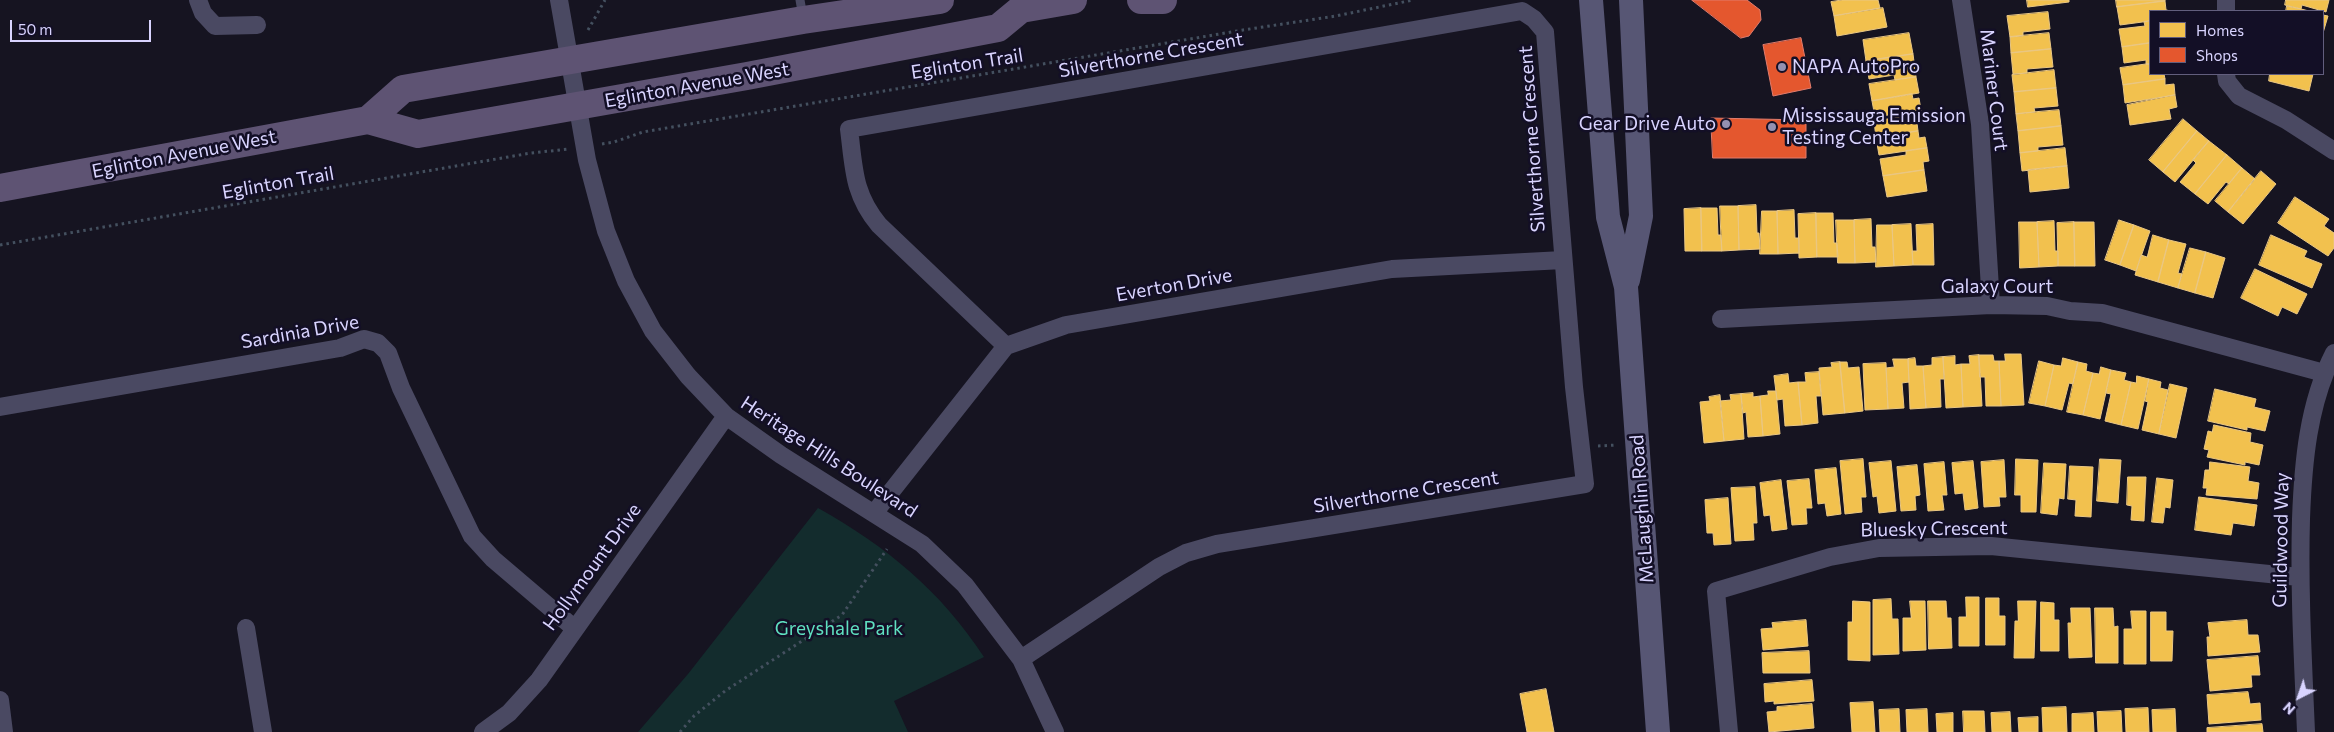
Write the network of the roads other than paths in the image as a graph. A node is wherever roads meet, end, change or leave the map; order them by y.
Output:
1 (198, 0) edge
2 (559, 0) edge
3 (940, 0) edge
4 (1073, 0) edge
5 (1141, 0) edge
6 (1163, 0) edge
7 (1591, 0) edge
8 (1631, 0) edge
9 (1961, 0) edge
10 (1013, 5) edge
11 (802, 10) edge
12 (258, 24) dead end
13 (570, 60) junction
14 (2226, 75) edge
15 (578, 106) junction
16 (368, 120) junction
17 (2334, 151) edge
18 (0, 188) edge
19 (1563, 260) junction
20 (1626, 287) junction
21 (1992, 305) junction
22 (1721, 319) dead end
23 (1006, 346) junction
24 (2334, 353) edge
25 (2324, 373) junction
26 (0, 407) edge
27 (726, 416) junction
28 (875, 512) junction
29 (2299, 577) junction
30 (246, 628) dead end
31 (574, 628) junction
32 (1021, 659) junction
33 (0, 700) edge
34 (4, 732) edge
35 (262, 732) edge
36 (483, 732) edge
37 (1055, 732) edge
38 (1658, 732) edge
39 (1729, 732) edge
40 (2306, 732) edge

1 - 12 street
2 - 13 street, Heritage Hills Boulevard
3 - 11 main road
4 - 10 main road, Eglinton Avenue West
5 - 6 main road
7 - 20 street, McLaughlin Road
8 - 20 street, McLaughlin Road
9 - 21 street, Mariner Court
10 - 15 main road, Eglinton Avenue West
11 - 13 main road
13 - 15 street, Heritage Hills Boulevard
13 - 16 main road
14 - 17 street
15 - 16 main road, Eglinton Avenue West
15 - 27 street, Heritage Hills Boulevard
16 - 18 main road, Eglinton Avenue West
19 - 23 street, Everton Drive
19 - 23 street, Silverthorne Crescent
19 - 32 street, Silverthorne Crescent
20 - 38 street, McLaughlin Road
21 - 22 street, Galaxy Court
21 - 25 street, Galaxy Court
23 - 28 street
24 - 25 street, Guildwood Way
25 - 29 street, Guildwood Way
26 - 31 street, Sardinia Drive
27 - 28 street, Heritage Hills Boulevard
27 - 31 street, Hollymount Drive
28 - 32 street, Heritage Hills Boulevard
29 - 39 street, Bluesky Crescent
29 - 40 street, Guildwood Way
30 - 35 street
31 - 36 street, Hollymount Drive
32 - 37 street, Heritage Hills Boulevard
33 - 34 street

